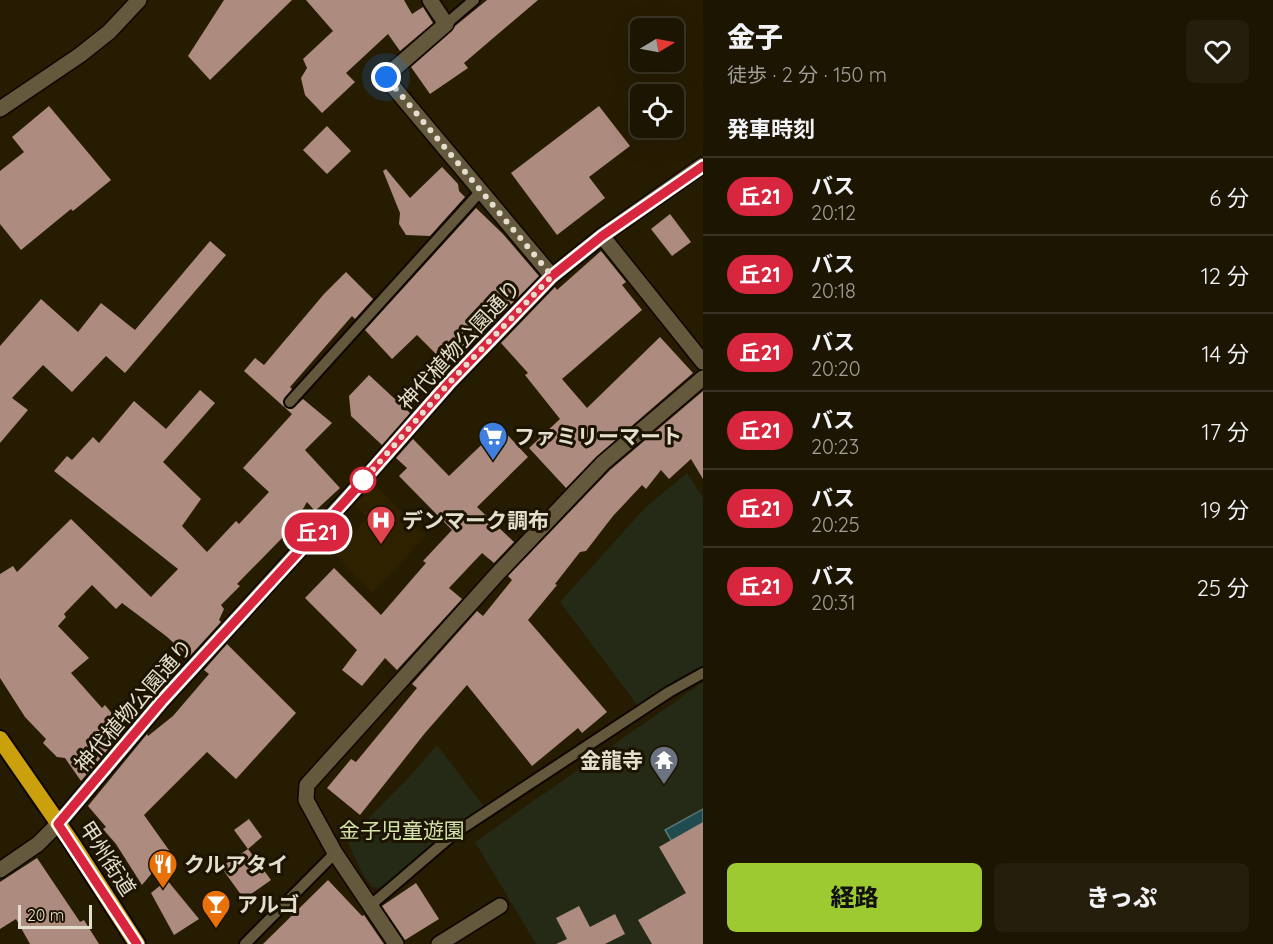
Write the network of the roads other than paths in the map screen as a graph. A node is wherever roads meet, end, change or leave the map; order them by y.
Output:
1 (139, 0) edge
2 (429, 0) edge
3 (474, 0) edge
4 (446, 24) junction
5 (0, 109) edge
6 (703, 165) edge
7 (481, 191) junction
8 (602, 236) junction
9 (552, 276) junction
10 (703, 362) edge
11 (703, 378) edge
12 (290, 402) dead end
13 (703, 673) edge
14 (0, 739) edge
15 (58, 824) junction
16 (335, 853) junction
17 (0, 870) edge
18 (371, 905) junction
19 (500, 906) dead end
20 (137, 944) edge
21 (245, 944) edge
22 (396, 944) edge
23 (439, 944) edge

1 - 5 street
2 - 4 street
3 - 4 lane
4 - 7 street
6 - 8 street, 神代植物公園通り
7 - 9 street
7 - 12 lane
8 - 9 street, 神代植物公園通り
8 - 10 street
9 - 15 street, 神代植物公園通り
11 - 16 street
13 - 18 lane
14 - 15 highway, 甲州街道
15 - 17 street, 神代植物公園通り
15 - 20 highway, 甲州街道
16 - 18 street
16 - 21 lane
18 - 22 street
19 - 23 street

